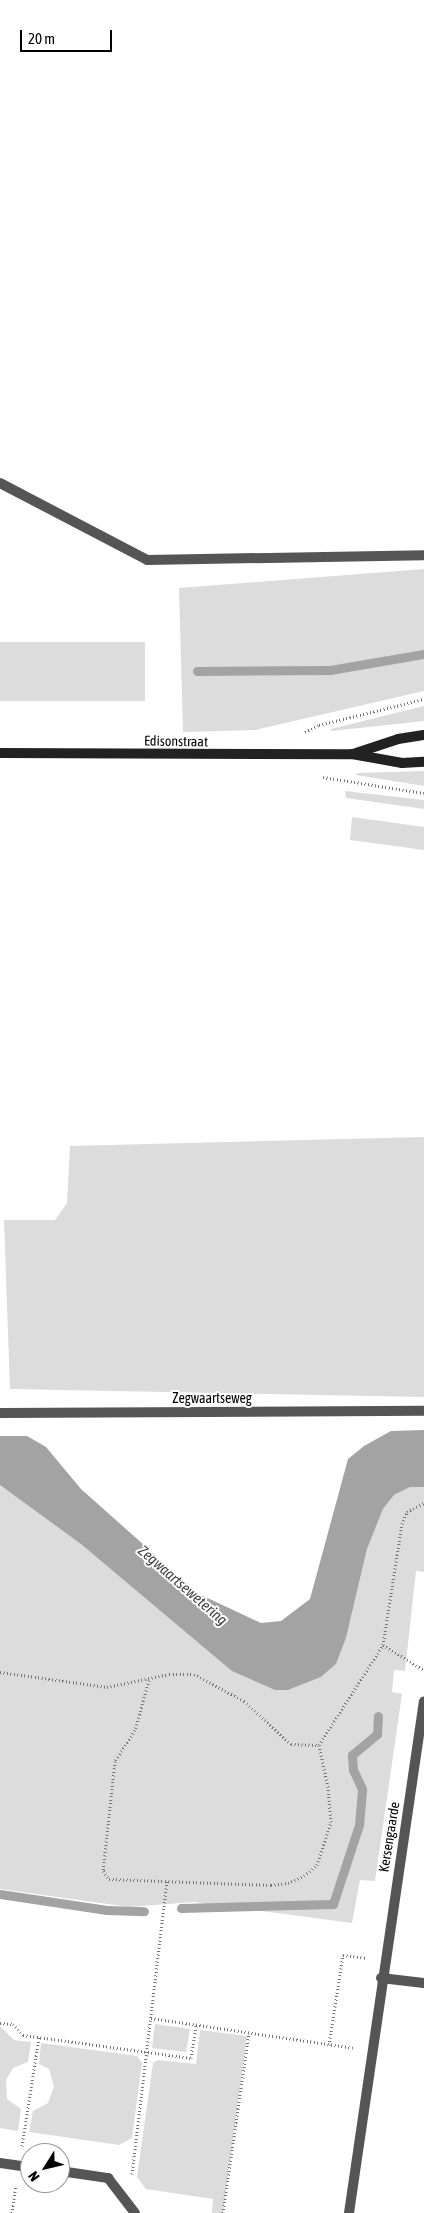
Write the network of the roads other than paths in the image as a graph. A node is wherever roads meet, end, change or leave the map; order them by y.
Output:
1 (0, 484) edge
2 (424, 555) edge
3 (424, 735) edge
4 (0, 753) edge
5 (352, 754) junction
6 (424, 762) edge
7 (424, 1411) edge
8 (0, 1413) edge
9 (424, 1701) edge
10 (381, 1978) junction
11 (424, 1983) edge
12 (0, 2163) edge
13 (20, 2165) edge
14 (70, 2172) edge
15 (135, 2213) edge
16 (348, 2213) edge

1 - 2 street
3 - 5 street, Edisonstraat
4 - 5 street, Edisonstraat
5 - 6 street, Edisonstraat
7 - 8 street, Zegwaartseweg
9 - 10 street, Kersengaarde
10 - 11 street
10 - 16 street, Kersengaarde
12 - 13 street
14 - 15 street

